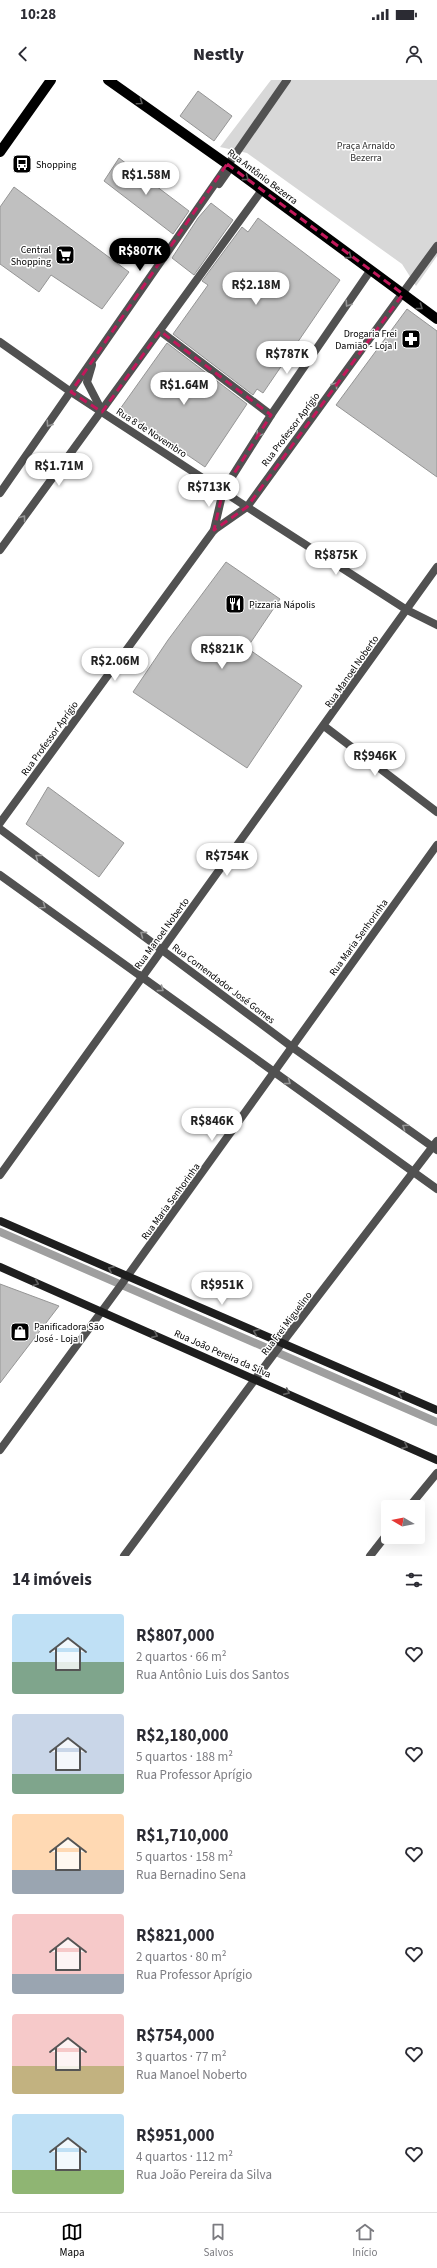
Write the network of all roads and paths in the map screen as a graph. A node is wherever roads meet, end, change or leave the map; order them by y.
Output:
1 (51, 80) edge
2 (108, 80) edge
3 (287, 80) edge
4 (0, 152) edge
5 (229, 165) junction
6 (262, 190) junction
7 (437, 246) edge
8 (370, 271) junction
9 (403, 294) junction
10 (437, 319) edge
11 (160, 332) junction
12 (0, 342) edge
13 (71, 392) junction
14 (102, 412) junction
15 (271, 415) junction
16 (224, 492) junction
17 (0, 493) edge
18 (246, 507) junction
19 (214, 530) junction
20 (0, 550) edge
21 (437, 567) edge
22 (407, 610) junction
23 (437, 625) edge
24 (324, 726) junction
25 (437, 812) edge
26 (0, 822) edge
27 (0, 829) edge
28 (437, 844) edge
29 (0, 875) edge
30 (163, 949) junction
31 (142, 976) junction
32 (292, 1047) junction
33 (274, 1072) junction
34 (436, 1146) edge
35 (413, 1172) junction
36 (0, 1176) edge
37 (437, 1189) edge
38 (0, 1221) edge
39 (0, 1267) edge
40 (127, 1276) junction
41 (102, 1311) junction
42 (282, 1343) junction
43 (256, 1378) junction
44 (437, 1410) edge
45 (0, 1450) edge
46 (437, 1460) edge
47 (437, 1473) edge
48 (415, 1500) edge
49 (381, 1542) edge
50 (124, 1556) edge
51 (370, 1556) edge

1 - 4 main road
2 -> 5 main road, Rua Antônio Bezerra
3 - 5 street
5 -> 6 main road, Rua Antônio Bezerra
5 - 13 street
5 - 14 street
6 -> 8 main road, Rua Antônio Bezerra
6 - 11 street
7 - 9 street, Rua Professor Aprígio
8 - 9 main road, Rua Antônio Bezerra
8 -> 15 street, Rua Professor Aprígio
9 -> 10 main road, Rua Antônio Bezerra
18 -> 9 street, Rua Professor Aprígio
11 - 14 street
11 - 15 street
12 - 13 street, Rua 8 de Novembro
13 - 14 street, Rua 8 de Novembro
13 -> 17 street
14 - 16 street, Rua 8 de Novembro
20 -> 14 street
15 -> 16 street, Rua Professor Aprígio
16 - 18 street, Rua 8 de Novembro
16 - 19 street, Rua Professor Aprígio
18 - 19 street, Rua Professor Aprígio
18 - 22 street, Rua 8 de Novembro
19 - 26 street, Rua Professor Aprígio
21 - 22 street, Rua Manoel Noberto
22 - 23 street, Rua 8 de Novembro
22 - 24 street, Rua Manoel Noberto
24 - 25 street
24 - 30 street, Rua Manoel Noberto
30 -> 27 street, Rua Comendador José Gomes
28 - 32 street, Rua Maria Senhorinha
29 -> 31 street
30 - 31 street, Rua Manoel Noberto
30 - 32 street, Rua Comendador José Gomes
31 -> 33 street
31 - 36 street, Rua Manoel Noberto
32 - 33 street, Rua Maria Senhorinha
34 -> 32 street, Rua Comendador José Gomes
33 -> 35 street
33 - 40 street, Rua Maria Senhorinha
34 - 35 street, Rua Frei Miguelino
35 - 37 street
35 - 42 street, Rua Frei Miguelino
40 -> 38 street
39 -> 41 street, Rua João Pereira da Silva
40 - 41 street, Rua Maria Senhorinha
42 -> 40 street
41 -> 43 street, Rua João Pereira da Silva
41 - 45 street, Rua Maria Senhorinha
42 - 43 street, Rua Frei Miguelino
44 -> 42 street
43 -> 46 street, Rua João Pereira da Silva
43 - 50 street, Rua Frei Miguelino
47 - 48 street
49 - 51 street

